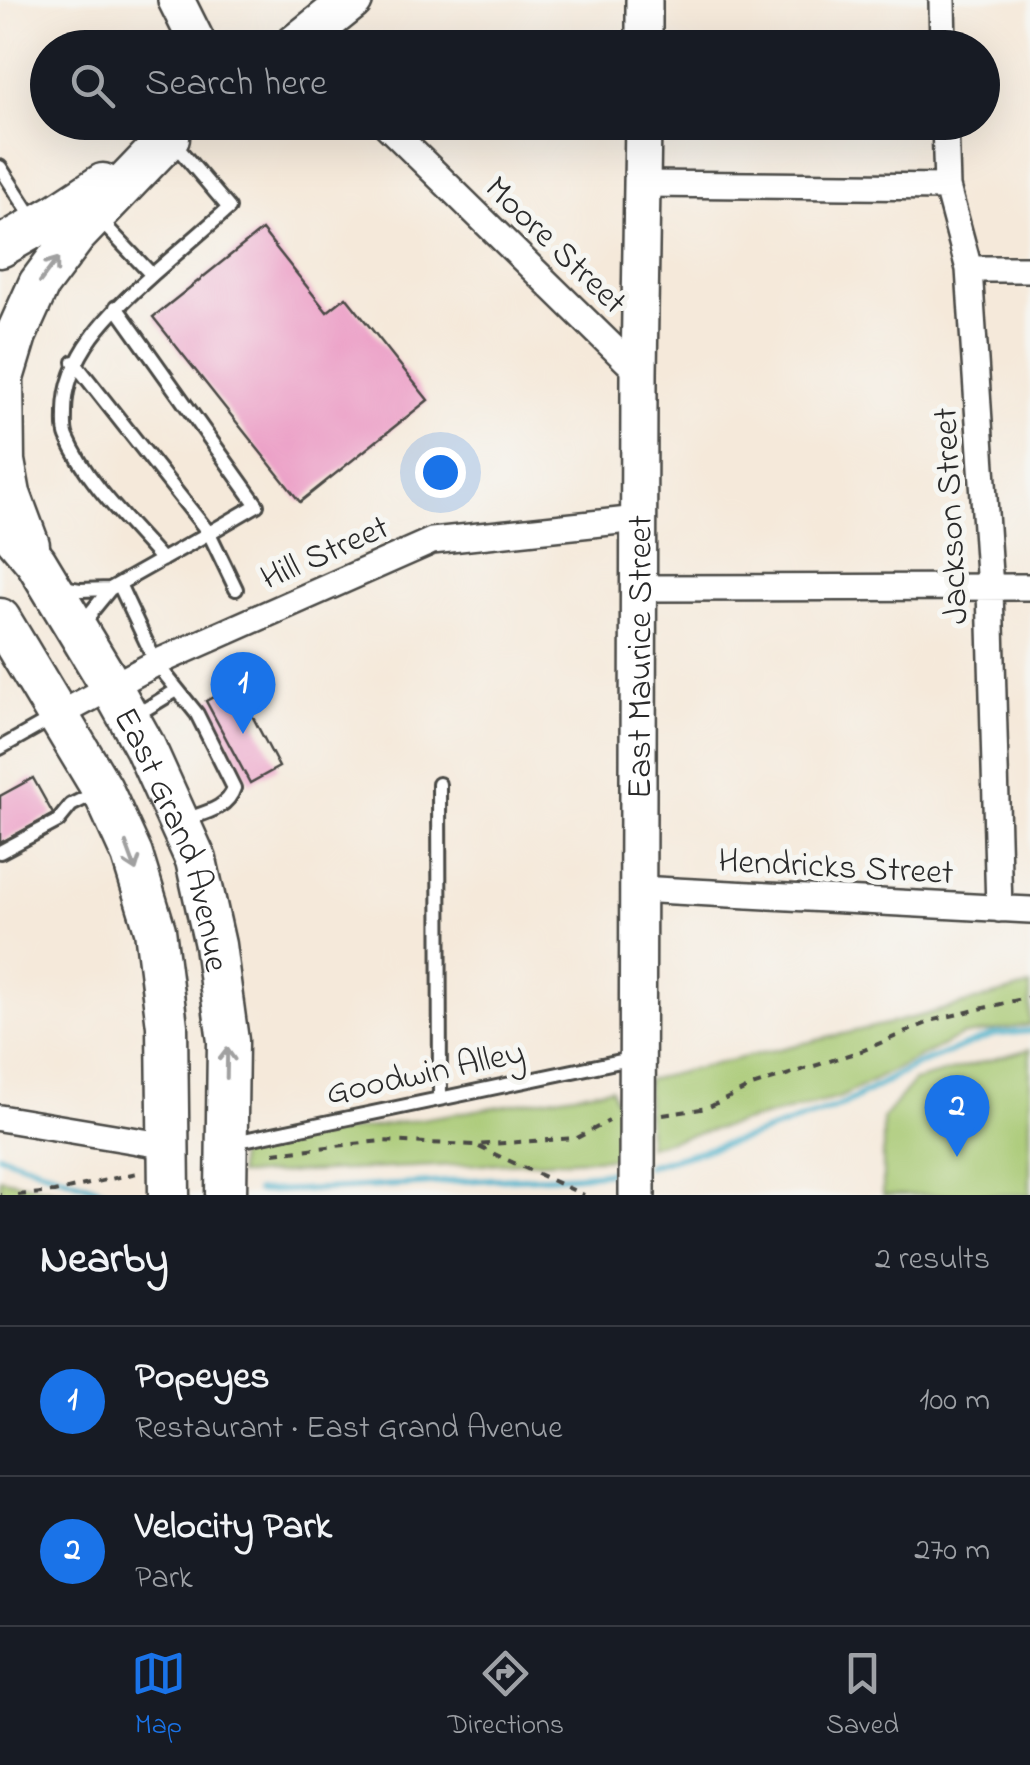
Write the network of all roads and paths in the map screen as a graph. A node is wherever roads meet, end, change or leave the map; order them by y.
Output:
1 (176, 0) edge
2 (352, 0) edge
3 (644, 0) edge
4 (942, 0) edge
5 (191, 30) edge
6 (317, 30) edge
7 (644, 30) edge
8 (943, 30) edge
9 (166, 140) edge
10 (170, 140) edge
11 (186, 140) edge
12 (401, 140) edge
13 (643, 140) edge
14 (945, 140) edge
15 (0, 166) edge
16 (643, 184) junction
17 (946, 187) junction
18 (95, 216) junction
19 (37, 226) junction
20 (0, 247) edge
21 (969, 269) junction
22 (1030, 270) edge
23 (152, 275) junction
24 (116, 307) junction
25 (74, 362) junction
26 (639, 373) junction
27 (0, 519) edge
28 (638, 519) junction
29 (209, 533) junction
30 (162, 560) junction
31 (42, 572) junction
32 (115, 586) junction
33 (1030, 587) edge
34 (638, 588) junction
35 (236, 589) dead end
36 (990, 589) junction
37 (0, 619) edge
38 (81, 638) junction
39 (156, 663) junction
40 (176, 690) junction
41 (120, 703) junction
42 (57, 716) junction
43 (0, 748) edge
44 (439, 784) dead end
45 (102, 789) junction
46 (180, 822) junction
47 (0, 852) edge
48 (637, 890) junction
49 (999, 909) junction
50 (1030, 910) edge
51 (1030, 997) edge
52 (637, 1058) junction
53 (440, 1098) junction
54 (0, 1118) edge
55 (636, 1134) junction
56 (475, 1145) junction
57 (226, 1165) edge
58 (159, 1170) edge
59 (583, 1194) edge
60 (636, 1194) edge
61 (18, 1195) edge

1 - 5 street
2 - 6 main road
3 - 7 street
4 - 8 street
9 - 19 main road
10 - 18 main road
11 - 23 lane
12 - 26 street, Moore Street
13 - 16 street, East Maurice Street
14 - 17 street, Jackson Street
15 - 19 lane
16 - 17 street
16 - 26 street, East Maurice Street
17 - 21 street, Jackson Street
18 - 23 lane
31 -> 18 main road
19 - 20 main road
21 - 22 street
21 - 36 street, Jackson Street
23 - 24 lane
24 - 25 lane
24 - 29 lane
25 - 29 lane
25 - 30 lane
26 - 28 street, East Maurice Street
27 - 31 main road, East Grand Avenue
28 - 34 street, East Maurice Street
28 - 39 street, Hill Street
29 - 30 lane
29 - 35 lane
30 - 32 lane
31 - 32 lane
31 - 38 main road, East Grand Avenue
32 - 38 lane
32 - 39 lane
33 - 36 street
34 - 36 street
34 - 48 street, East Maurice Street
36 - 49 street, Jackson Street
37 - 42 main road, East Grand Avenue
38 - 41 main road, East Grand Avenue
39 - 40 lane
39 - 41 street, Hill Street
40 - 41 lane
40 - 46 lane
41 - 42 street, Hill Street
41 - 46 main road, East Grand Avenue
42 - 43 lane
42 - 45 main road, East Grand Avenue
44 - 53 lane
45 - 47 lane
45 -> 58 main road, East Grand Avenue
57 -> 46 main road, East Grand Avenue
48 - 49 street, Hendricks Street
48 - 52 street, East Maurice Street
49 - 50 street, Hendricks Street
51 - 55 path
52 - 53 lane, Goodwin Alley
52 - 55 street, East Maurice Street
53 - 57 lane, Goodwin Alley
54 - 58 street
55 - 56 path
55 - 60 street, East Maurice Street
56 - 57 path
56 - 59 path
58 - 61 path

